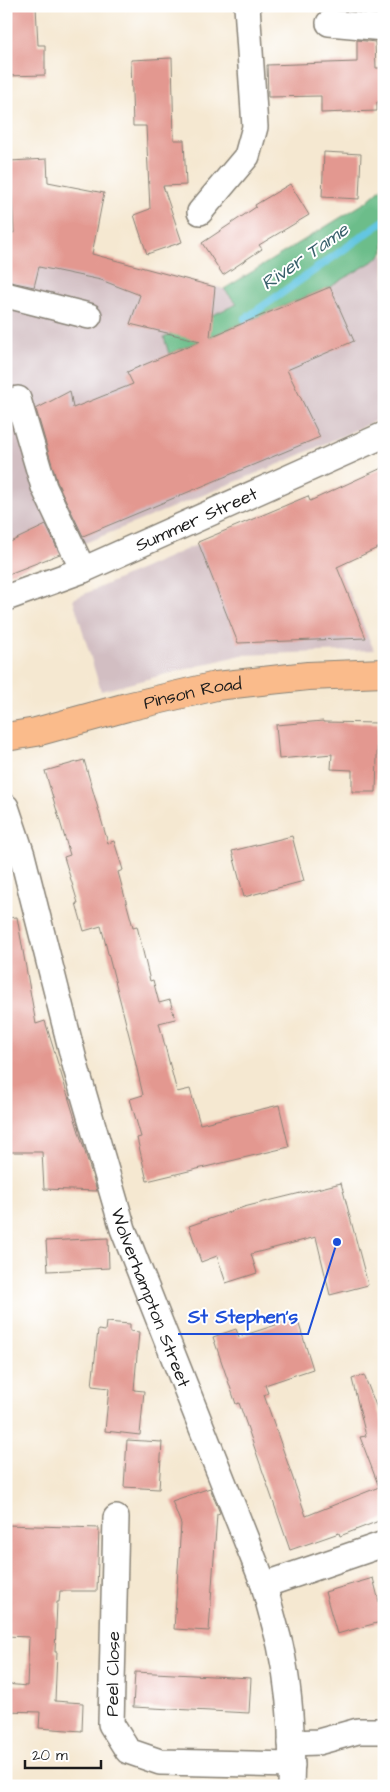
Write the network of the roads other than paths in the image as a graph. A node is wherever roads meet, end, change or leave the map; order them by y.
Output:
1 (247, 6) edge
2 (376, 20) edge
3 (330, 23) dead end
4 (200, 212) dead end
5 (6, 295) edge
6 (89, 316) dead end
7 (18, 399) dead end
8 (384, 435) edge
9 (83, 570) junction
10 (6, 598) edge
11 (384, 674) edge
12 (6, 737) edge
13 (6, 807) edge
14 (116, 1518) dead end
15 (384, 1544) edge
16 (264, 1586) junction
17 (384, 1731) edge
18 (291, 1765) edge

1 - 4 street
2 - 3 street
5 - 6 street
7 - 9 street
8 - 9 street, Summer Street
9 - 10 street, Summer Street
11 - 12 main road, Pinson Road
13 - 16 street, Wolverhampton Street
14 - 18 street, Peel Close
15 - 16 street
16 - 18 street, Wolverhampton Street
17 - 18 street, Peel Close

